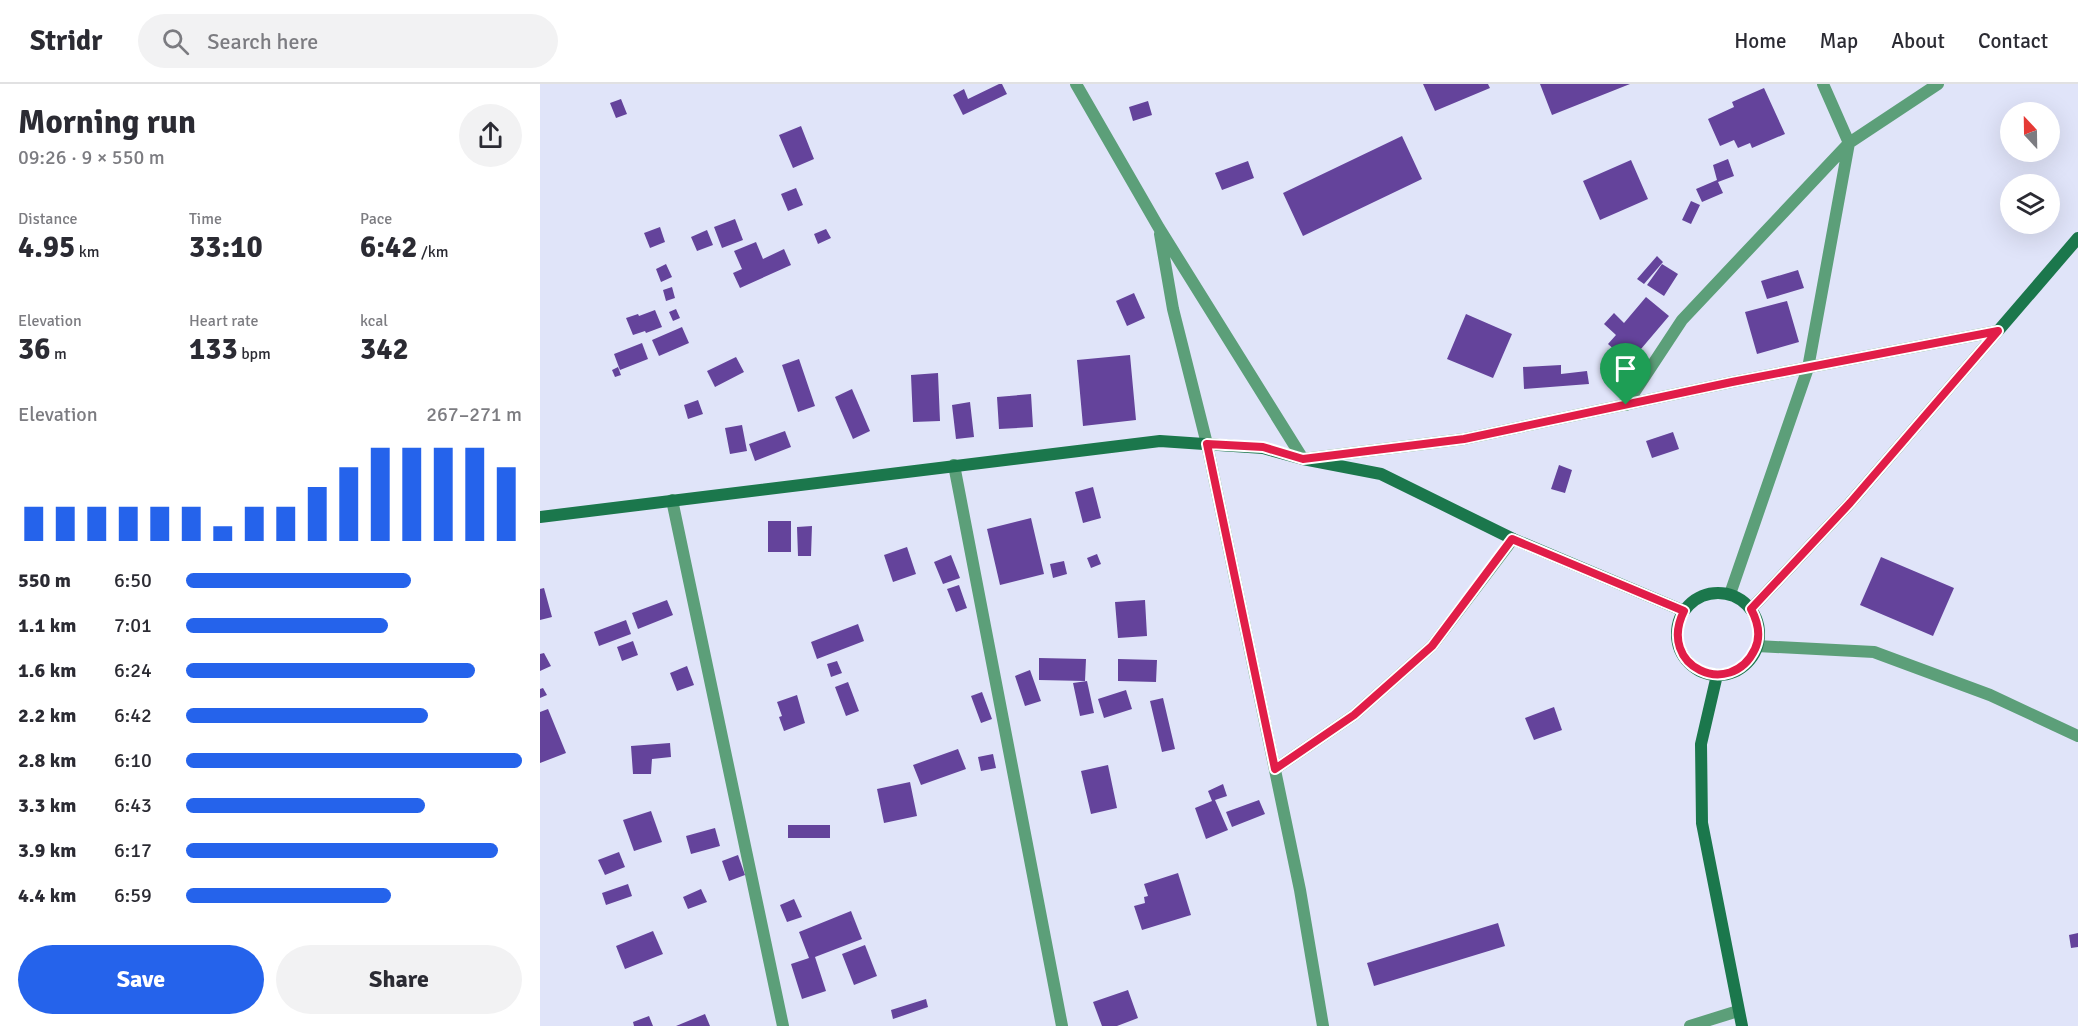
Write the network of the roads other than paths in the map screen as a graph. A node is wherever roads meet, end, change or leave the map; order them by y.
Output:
1 (1076, 84) edge
2 (1823, 84) edge
3 (1938, 84) edge
4 (1849, 143) junction
5 (1159, 228) junction
6 (2078, 238) edge
7 (1998, 331) junction
8 (1808, 368) junction
9 (1626, 405) junction
10 (1207, 444) junction
11 (1303, 459) junction
12 (954, 465) junction
13 (672, 500) junction
14 (540, 517) edge
15 (1512, 539) junction
16 (1730, 594) junction
17 (1751, 609) junction
18 (1684, 611) junction
19 (1756, 646) junction
20 (1717, 675) junction
21 (2078, 736) edge
22 (1275, 769) junction
23 (1738, 1011) junction
24 (783, 1026) edge
25 (1062, 1026) edge
26 (1323, 1026) edge
27 (1690, 1026) edge
28 (1742, 1026) edge

1 - 5 street
2 - 4 street
3 - 4 street
4 - 8 street
4 - 9 street
5 - 10 street
5 - 11 street
6 - 7 main road
7 - 8 street
7 - 17 main road
8 - 9 street
8 - 16 street
9 - 11 street
10 - 11 main road
10 - 12 main road
10 - 22 street
11 - 15 main road
12 - 13 main road
12 - 25 street
13 - 14 main road
13 - 24 street
15 - 18 main road
15 - 22 street
16 - 17 main road
16 - 18 main road
17 - 19 main road
18 - 20 main road
19 - 20 main road
19 - 21 street
20 - 23 main road
22 - 26 street
23 - 27 street
23 - 28 main road

